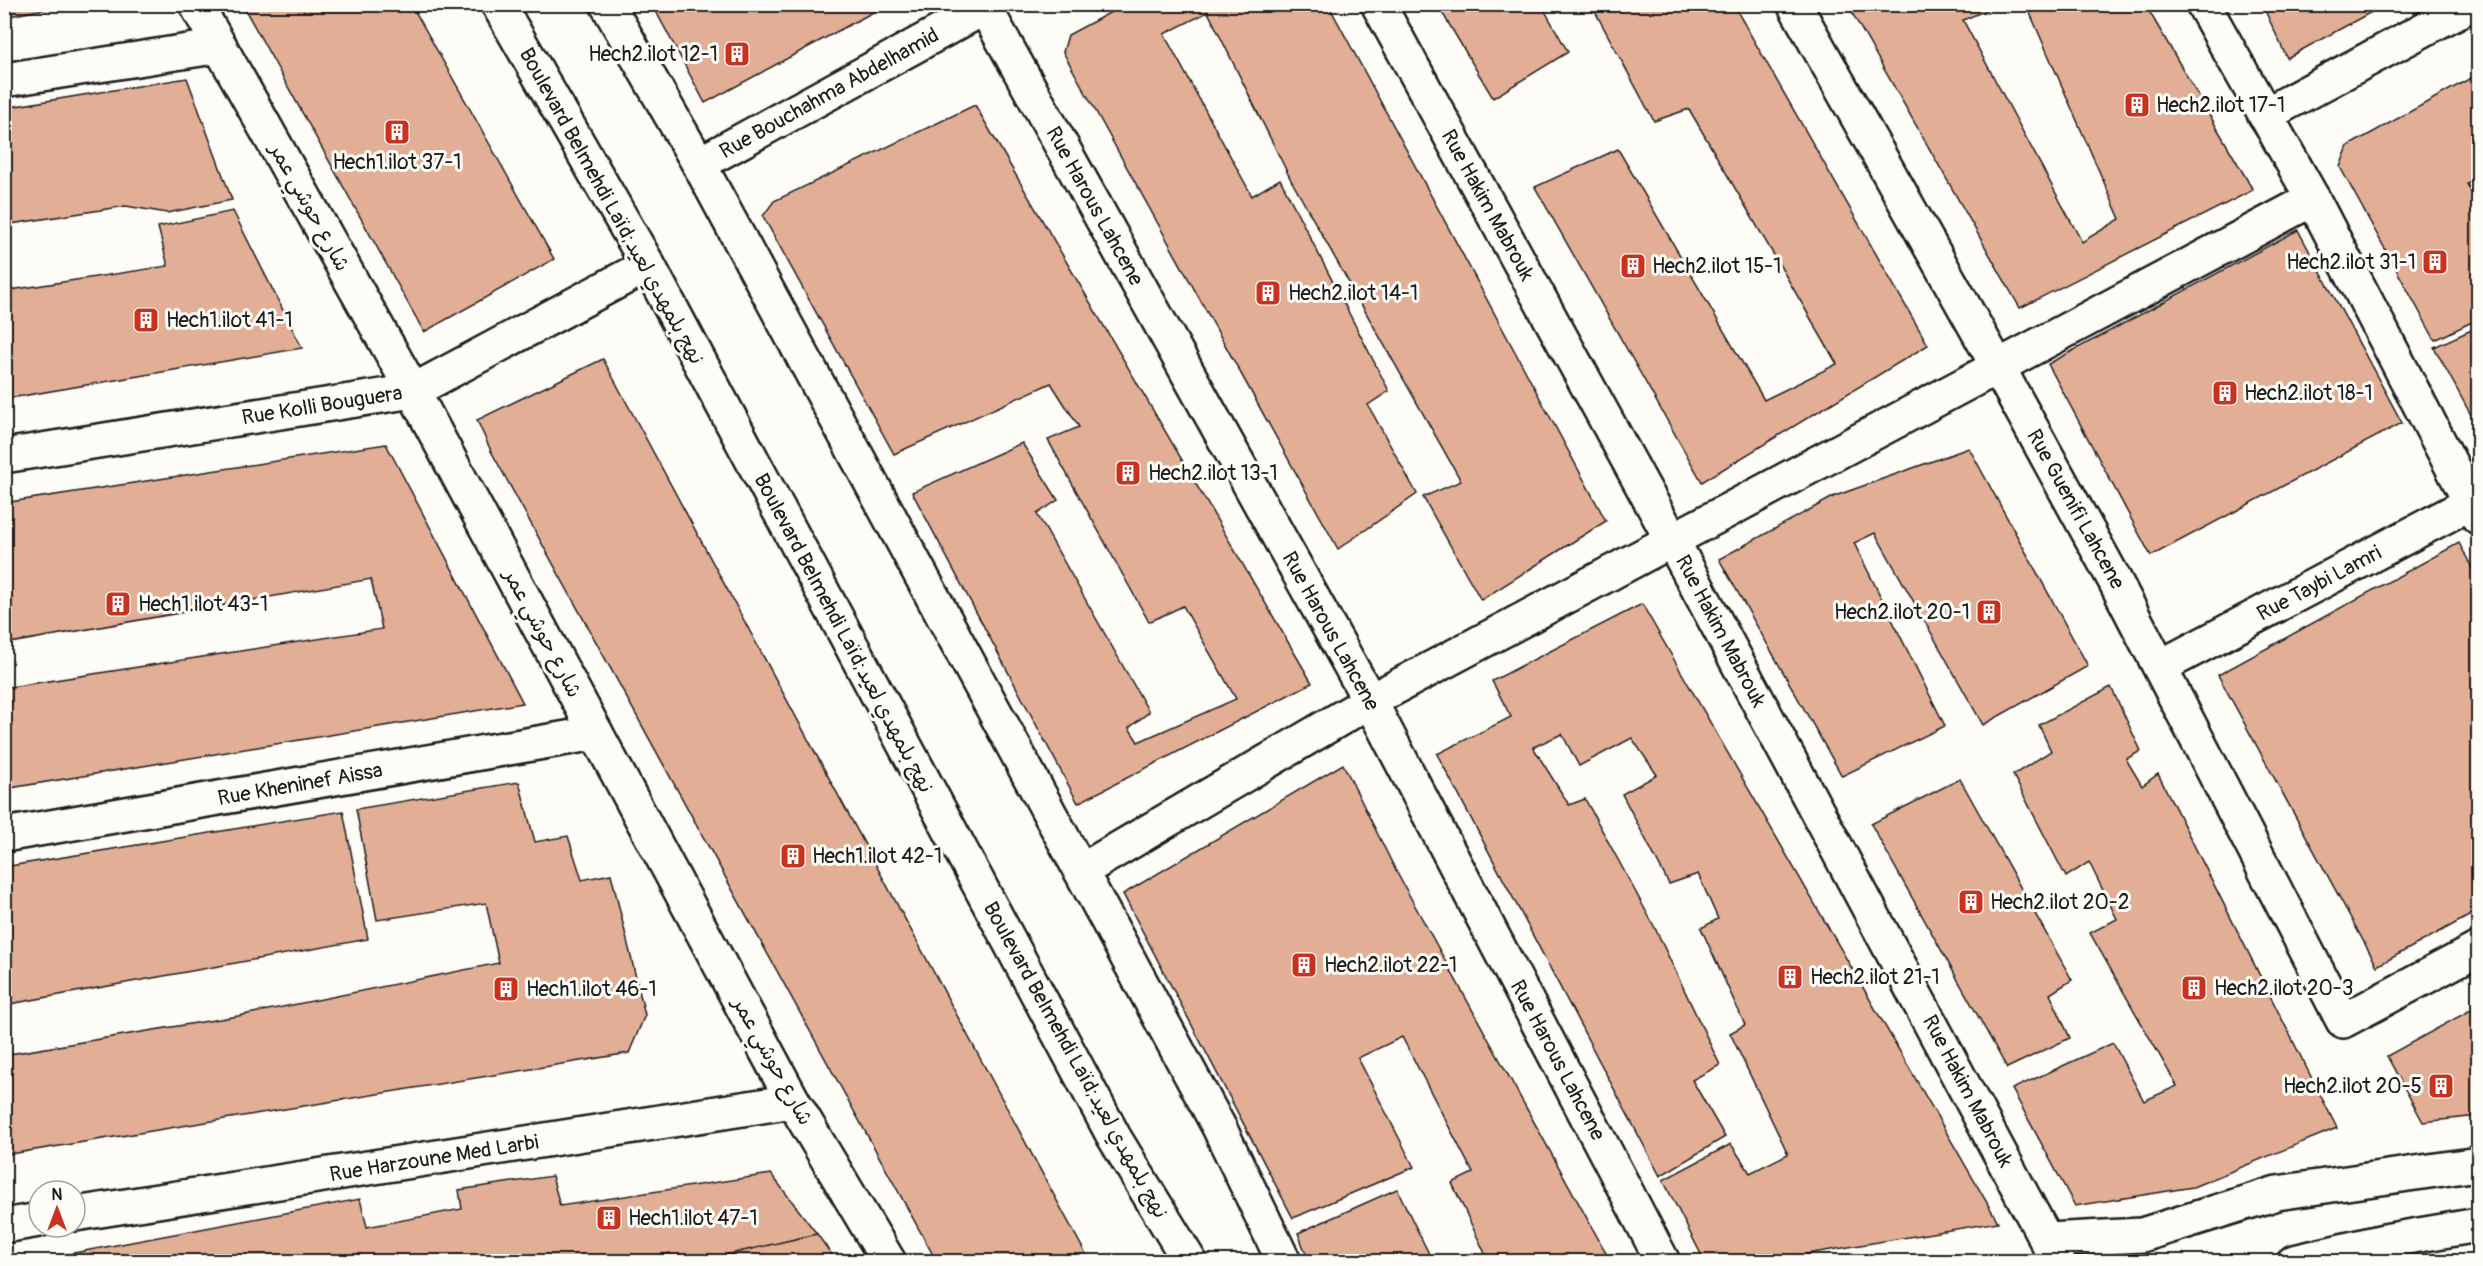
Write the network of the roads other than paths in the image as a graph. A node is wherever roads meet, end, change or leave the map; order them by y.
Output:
1 (196, 4) edge
2 (498, 4) edge
3 (607, 4) edge
4 (1378, 4) edge
5 (1794, 4) edge
6 (2203, 4) edge
7 (2471, 4) edge
8 (988, 6) edge
9 (220, 46) junction
10 (4, 80) edge
11 (2265, 115) junction
12 (699, 164) junction
13 (2313, 199) junction
14 (648, 265) junction
15 (1998, 367) junction
16 (413, 391) junction
17 (4, 456) edge
18 (2476, 506) edge
19 (1672, 540) junction
20 (2160, 667) junction
21 (1370, 701) junction
22 (596, 733) junction
23 (4, 835) edge
24 (1081, 871) junction
25 (2478, 949) edge
26 (793, 1101) junction
27 (2478, 1164) edge
28 (87, 1212) edge
29 (27, 1222) edge
30 (2478, 1225) edge
31 (4, 1226) edge
32 (2053, 1251) edge
33 (2385, 1251) edge
34 (890, 1262) edge
35 (1190, 1262) edge
36 (1284, 1262) edge
37 (1663, 1262) edge
38 (2294, 1262) edge

1 - 9 street, شارع حوشي عمر
2 - 14 street, Boulevard Belmehdi Laïd;نهج بلمهدي لعيد
3 - 12 street
4 - 19 street, Rue Hakim Mabrouk
5 - 15 street, Rue Guenifi Lahcene
6 - 11 street
7 - 11 street
8 - 12 street, Rue Bouchahma Abdelhamid
8 - 21 street, Rue Harous Lahcene
9 - 10 street
9 - 16 street, شارع حوشي عمر
11 - 13 street
12 - 24 street
13 - 15 street
13 - 18 street
14 - 16 street, Rue Kolli Bouguera
14 - 35 street, Boulevard Belmehdi Laïd;نهج بلمهدي لعيد
15 - 19 street
15 - 20 street, Rue Guenifi Lahcene
16 - 17 street, Rue Kolli Bouguera
16 - 22 street, شارع حوشي عمر
18 - 20 street, Rue Taybi Lamri
19 - 21 street
19 - 32 street, Rue Hakim Mabrouk
20 - 25 street, Rue Guenifi Lahcene
21 - 24 street
21 - 37 street, Rue Harous Lahcene
22 - 23 street, Rue Kheninef Aissa
22 - 26 street, شارع حوشي عمر
24 - 36 street
26 - 28 street, Rue Harzoune Med Larbi
26 - 34 street, شارع حوشي عمر
27 - 32 street
29 - 31 street
30 - 33 street
33 - 38 street

